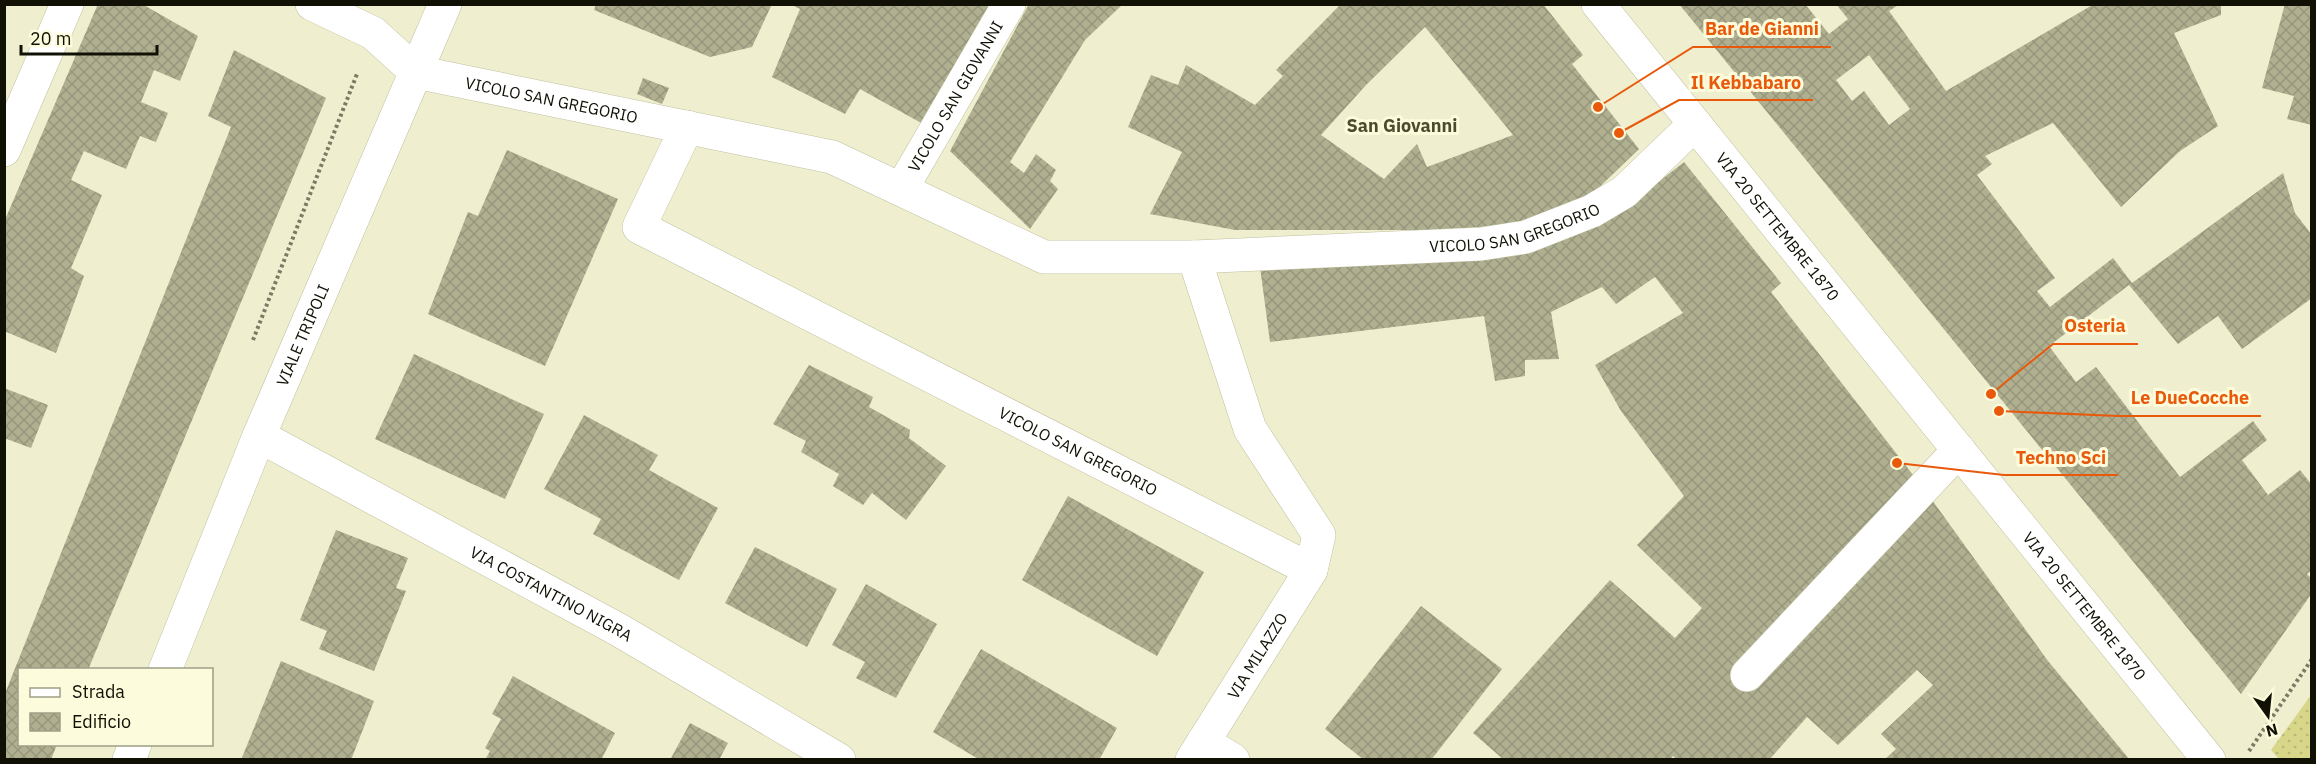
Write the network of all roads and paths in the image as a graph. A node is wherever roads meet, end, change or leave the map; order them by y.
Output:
1 (67, 4) edge
2 (312, 4) edge
3 (445, 4) edge
4 (1009, 4) edge
5 (1598, 4) edge
6 (416, 72) junction
7 (1695, 124) junction
8 (687, 127) junction
9 (4, 150) edge
10 (902, 188) junction
11 (1194, 258) junction
12 (259, 436) junction
13 (1959, 450) junction
14 (1311, 570) junction
15 (2312, 659) edge
16 (165, 668) edge
17 (1747, 675) dead end
18 (1198, 751) edge
19 (2248, 752) dead end
20 (2200, 756) edge
21 (839, 759) edge
22 (1233, 759) edge

1 - 9 street
2 - 6 street
3 - 6 street, VIALE TRIPOLI
4 - 10 street, VICOLO SAN GIOVANNI
5 - 7 street, VIA 20 SETTEMBRE 1870
6 - 8 street, VICOLO SAN GREGORIO
6 - 12 street, VIALE TRIPOLI
7 - 11 street, VICOLO SAN GREGORIO
7 - 13 street, VIA 20 SETTEMBRE 1870
8 - 10 street, VICOLO SAN GREGORIO
8 - 14 street, VICOLO SAN GREGORIO
10 - 11 street, VICOLO SAN GREGORIO
11 - 14 street
12 - 16 street, VIALE TRIPOLI
12 - 21 street, VIA COSTANTINO NIGRA
13 - 17 street
13 - 20 street, VIA 20 SETTEMBRE 1870
14 - 18 street, VIA MILAZZO
15 - 19 path
18 - 22 street, VIA MILAZZO

